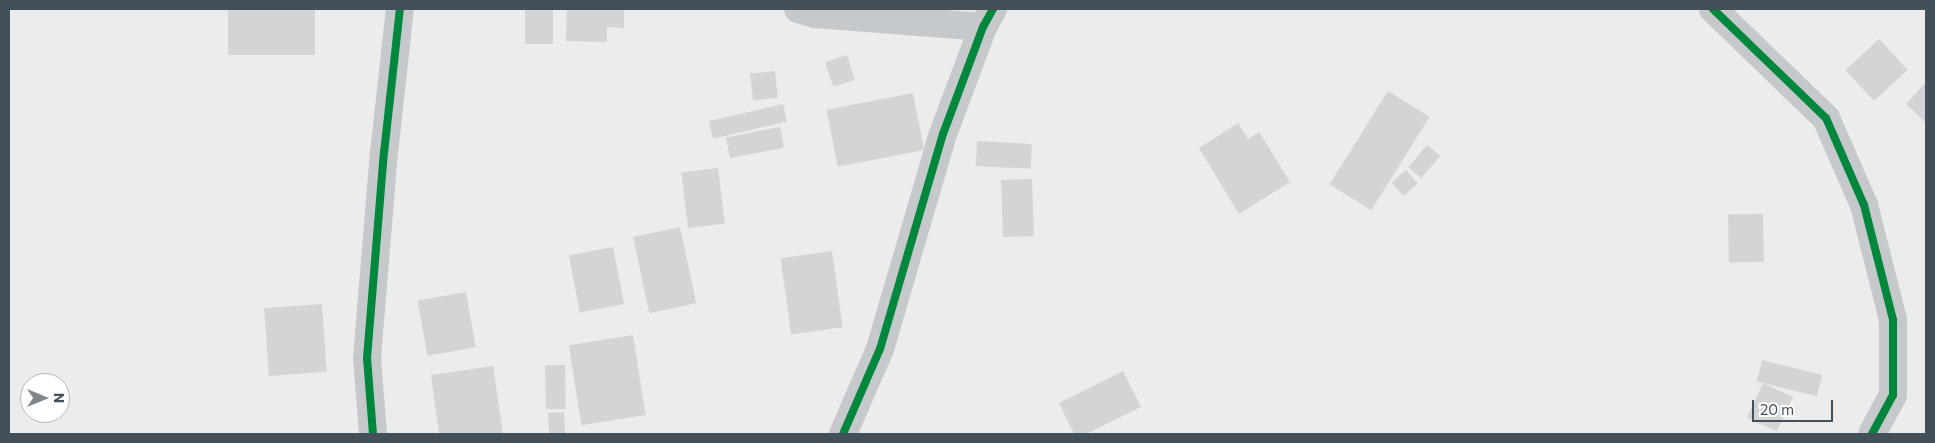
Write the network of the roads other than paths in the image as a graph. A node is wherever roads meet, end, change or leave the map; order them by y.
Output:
1 (400, 9) edge
2 (798, 9) edge
3 (1713, 9) edge
4 (988, 18) edge
5 (373, 434) edge
6 (843, 434) edge
7 (1872, 434) edge

1 - 5 street
2 - 4 street
3 - 7 street
4 - 6 street

